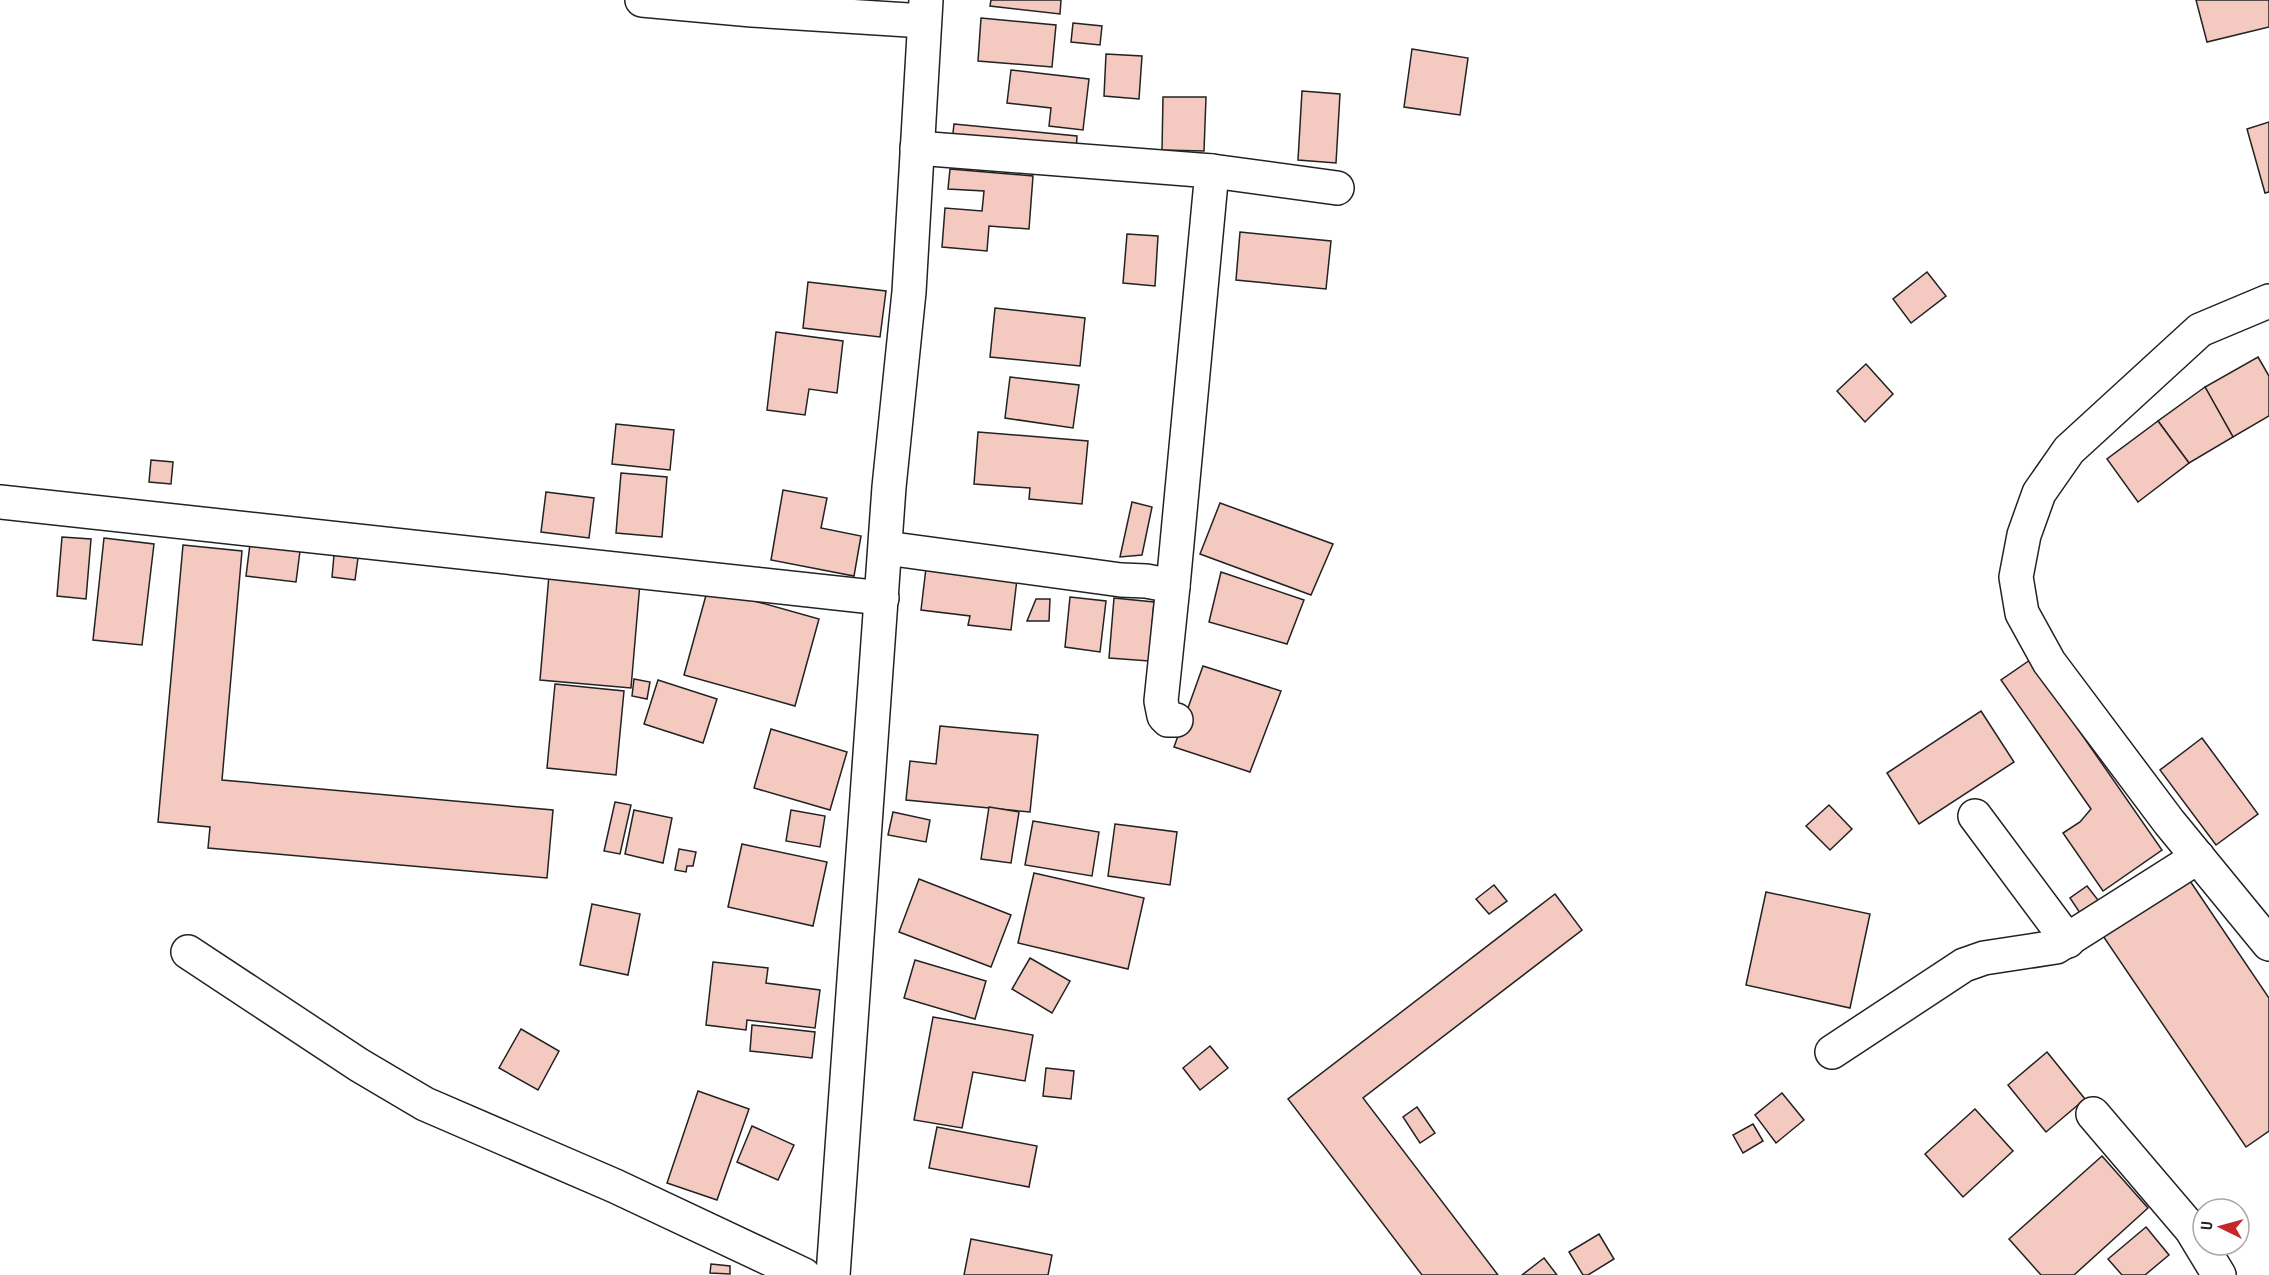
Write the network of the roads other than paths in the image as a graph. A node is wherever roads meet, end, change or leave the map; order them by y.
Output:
1 (642, 0) edge
2 (925, 11) edge
3 (917, 148) junction
4 (1212, 171) junction
5 (1336, 188) dead end
6 (2269, 301) edge
7 (0, 502) edge
8 (886, 548) junction
9 (1173, 586) junction
10 (882, 598) junction
11 (1176, 720) dead end
12 (1975, 816) dead end
13 (2198, 857) junction
14 (2068, 941) junction
15 (2269, 944) edge
16 (188, 952) dead end
17 (1832, 1052) dead end
18 (2093, 1114) dead end
19 (804, 1275) edge
20 (833, 1275) edge
21 (2219, 1275) edge

1 - 2 street
2 - 3 street
3 - 4 street
3 - 8 street
4 - 5 street
4 - 9 street
6 - 13 street
7 - 10 street
8 - 9 street
8 - 10 street
9 - 11 street
10 - 20 street
12 - 14 street
13 - 14 street
13 - 15 street
14 - 17 street
16 - 19 street
18 - 21 street

